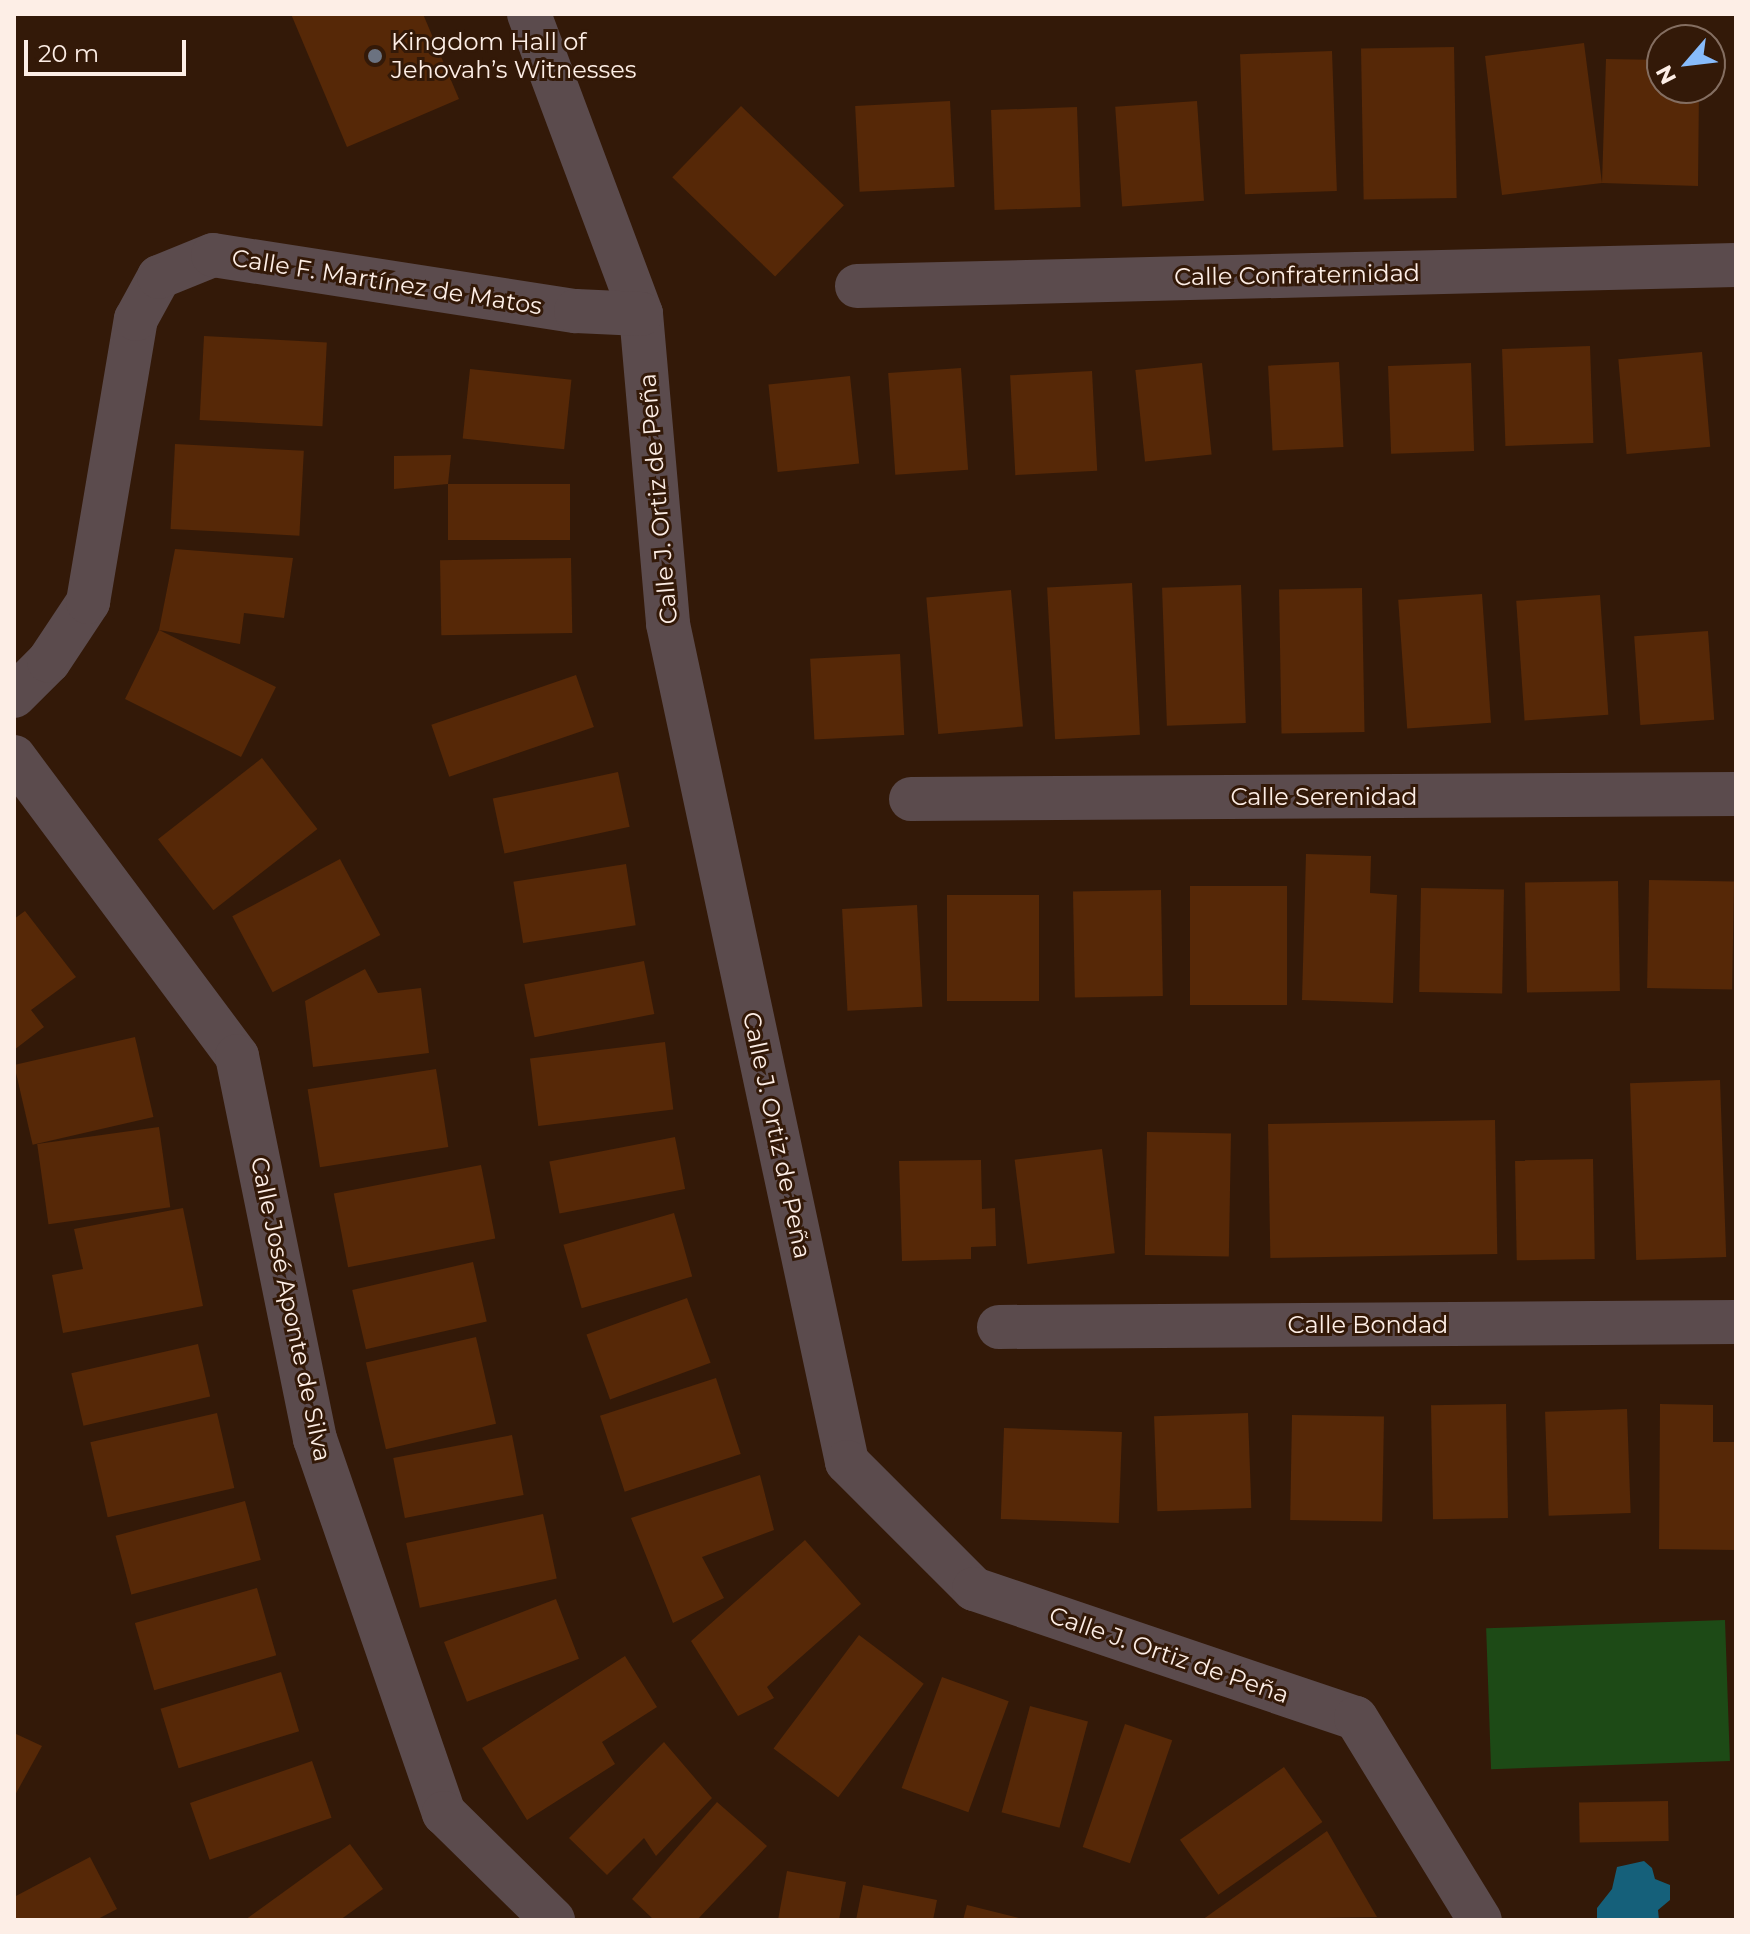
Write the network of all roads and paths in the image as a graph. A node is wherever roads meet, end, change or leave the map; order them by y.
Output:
1 (529, 14) edge
2 (1736, 265) edge
3 (857, 286) dead end
4 (641, 314) junction
5 (14, 696) edge
6 (14, 757) edge
7 (1736, 794) edge
8 (911, 799) dead end
9 (1736, 1322) edge
10 (999, 1327) dead end
11 (553, 1920) edge
12 (1480, 1920) edge

1 - 4 street, Calle J. Ortiz de Peña
2 - 3 street, Calle Confraternidad
4 - 5 street, Calle F. Martínez de Matos
4 - 12 street, Calle J. Ortiz de Peña
6 - 11 street, Calle José Aponte de Silva
7 - 8 street, Calle Serenidad
9 - 10 street, Calle Bondad

